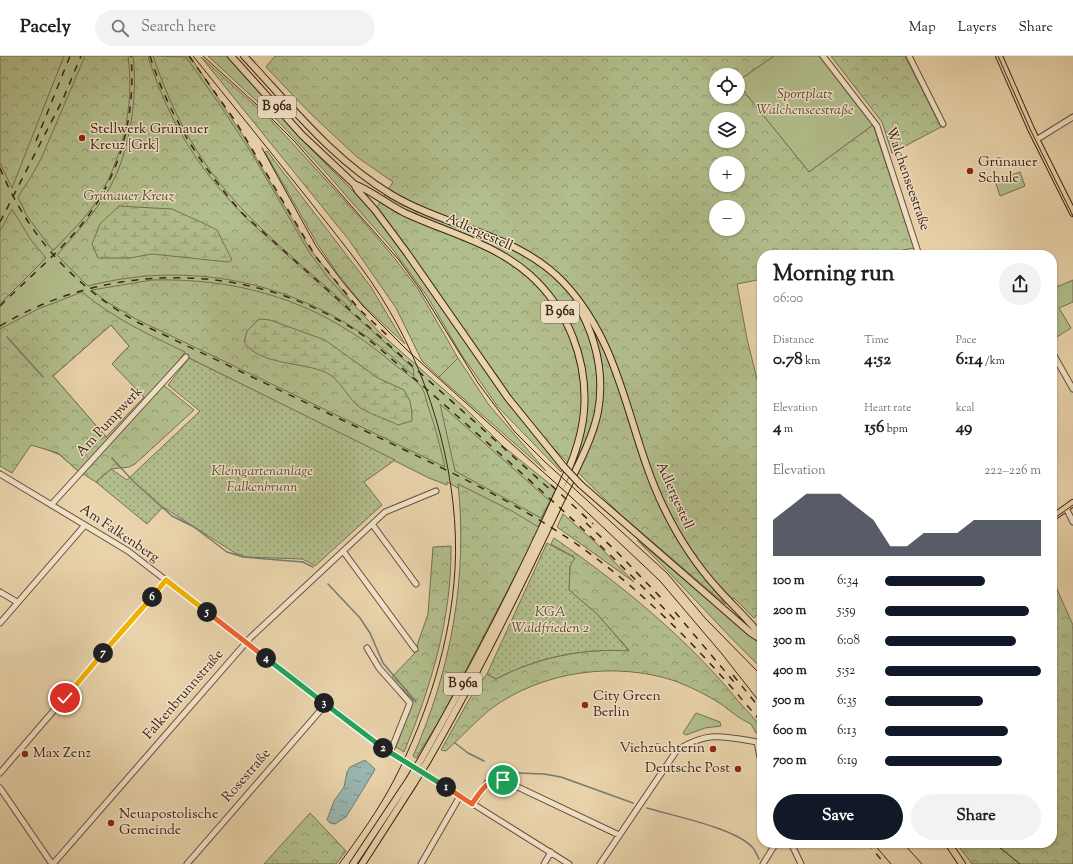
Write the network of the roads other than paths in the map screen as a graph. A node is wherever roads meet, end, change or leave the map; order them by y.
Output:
1 (244, 56) edge
2 (823, 56) edge
3 (909, 56) edge
4 (999, 56) edge
5 (235, 57) edge
6 (1073, 116) edge
7 (943, 124) dead end
8 (1036, 140) junction
9 (354, 184) junction
10 (1073, 213) edge
11 (917, 250) edge
12 (564, 283) junction
13 (186, 357) dead end
14 (1057, 361) edge
15 (1073, 389) edge
16 (0, 474) edge
17 (436, 491) dead end
18 (1073, 503) edge
19 (51, 505) junction
20 (1066, 508) junction
21 (1057, 514) edge
22 (1073, 522) edge
23 (372, 524) junction
24 (85, 525) junction
25 (343, 551) junction
26 (166, 580) junction
27 (416, 584) dead end
28 (0, 592) edge
29 (17, 602) junction
30 (504, 609) junction
31 (0, 623) edge
32 (757, 632) edge
33 (757, 636) edge
34 (246, 642) junction
35 (367, 648) dead end
36 (415, 649) dead end
37 (326, 704) junction
38 (757, 740) edge
39 (390, 753) junction
40 (0, 773) edge
41 (411, 782) junction
42 (0, 788) edge
43 (460, 796) junction
44 (472, 804) junction
45 (619, 835) junction
46 (773, 848) edge
47 (793, 848) edge
48 (951, 848) edge
49 (551, 852) junction
50 (53, 864) edge
51 (187, 864) edge
52 (353, 864) edge
53 (362, 864) edge
54 (421, 864) edge
55 (544, 864) edge
56 (569, 864) edge
57 (600, 864) edge
58 (763, 864) edge
59 (801, 864) edge
60 (962, 864) edge

1 - 12 main road, Adlergestell / B 96a
2 - 11 street, Walchenseestraße
3 - 7 street
4 - 8 main road
5 - 9 main road, Adlergestell / B 96a
6 - 8 street
8 - 10 main road
9 - 30 main road, Adlergestell / B 96a
9 - 33 main road, Adlergestell, bridge
12 - 30 main road, Adlergestell / B 96a
12 - 32 main road, Adlergestell
13 - 19 street, Am Pumpwerk
14 - 15 street
16 - 19 street, Am Falkenberg
17 - 23 street, Falkenbrunnstraße
18 - 20 main road
19 - 24 street, Am Falkenberg
20 - 21 main road
20 - 22 street
23 - 25 street, Falkenbrunnstraße
23 - 27 street
24 - 26 street, Am Falkenberg
24 - 29 street
25 - 34 street, Falkenbrunnstraße
25 - 36 street
26 - 34 street, Am Falkenberg
26 - 40 street
28 - 29 street
29 - 31 street
30 - 41 main road, B 96a, bridge
34 - 37 street, Am Falkenberg
34 - 50 street, Falkenbrunnstraße
35 - 39 street
37 - 39 street, Am Falkenberg
37 - 51 street, Rosestraße
38 - 45 street
39 - 43 street, Am Falkenberg
41 - 52 main road, B 96a
41 - 53 main road, B 96a
42 - 50 street
43 - 44 street, Am Falkenberg
43 - 54 street
44 - 45 street
44 - 49 street, Am Falkenberg
45 - 57 street
46 - 58 street
47 - 59 street
48 - 60 main road
49 - 55 street
49 - 56 street, Am Falkenberg

